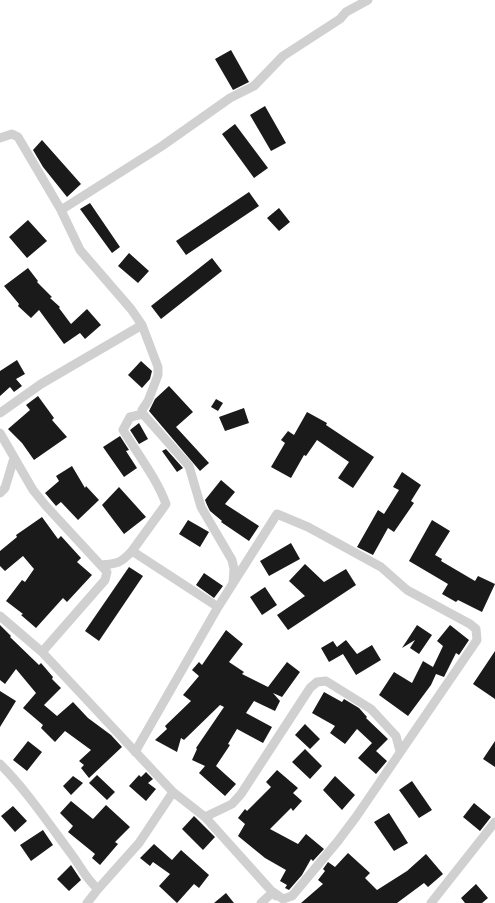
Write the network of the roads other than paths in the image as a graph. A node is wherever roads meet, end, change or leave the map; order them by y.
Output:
1 (368, 0) edge
2 (0, 138) edge
3 (61, 210) junction
4 (142, 325) junction
5 (0, 413) edge
6 (143, 414) junction
7 (0, 433) edge
8 (14, 458) junction
9 (0, 493) edge
10 (132, 551) junction
11 (101, 565) junction
12 (232, 586) junction
13 (218, 607) junction
14 (0, 616) edge
15 (42, 652) junction
16 (396, 736) junction
17 (411, 736) junction
18 (400, 751) junction
19 (135, 752) junction
20 (0, 764) edge
21 (173, 792) junction
22 (205, 817) junction
23 (495, 822) edge
24 (98, 889) junction
25 (273, 892) junction
26 (87, 903) edge
27 (261, 903) edge
28 (282, 903) edge
29 (430, 903) edge

1 - 3 street
2 - 3 street
3 - 4 street
4 - 5 street
4 - 6 street
6 - 10 street
6 - 12 street
7 - 8 street
8 - 9 street
8 - 11 street
10 - 11 street
10 - 13 street
11 - 15 street
12 - 13 street
12 - 17 street
13 - 19 street
14 - 15 street
15 - 19 street
16 - 17 street
16 - 18 street
16 - 22 street
17 - 18 street
18 - 25 street
19 - 21 street
20 - 24 street
21 - 22 street
21 - 24 street
22 - 25 street
23 - 29 street
24 - 26 street
25 - 27 street
25 - 28 street

